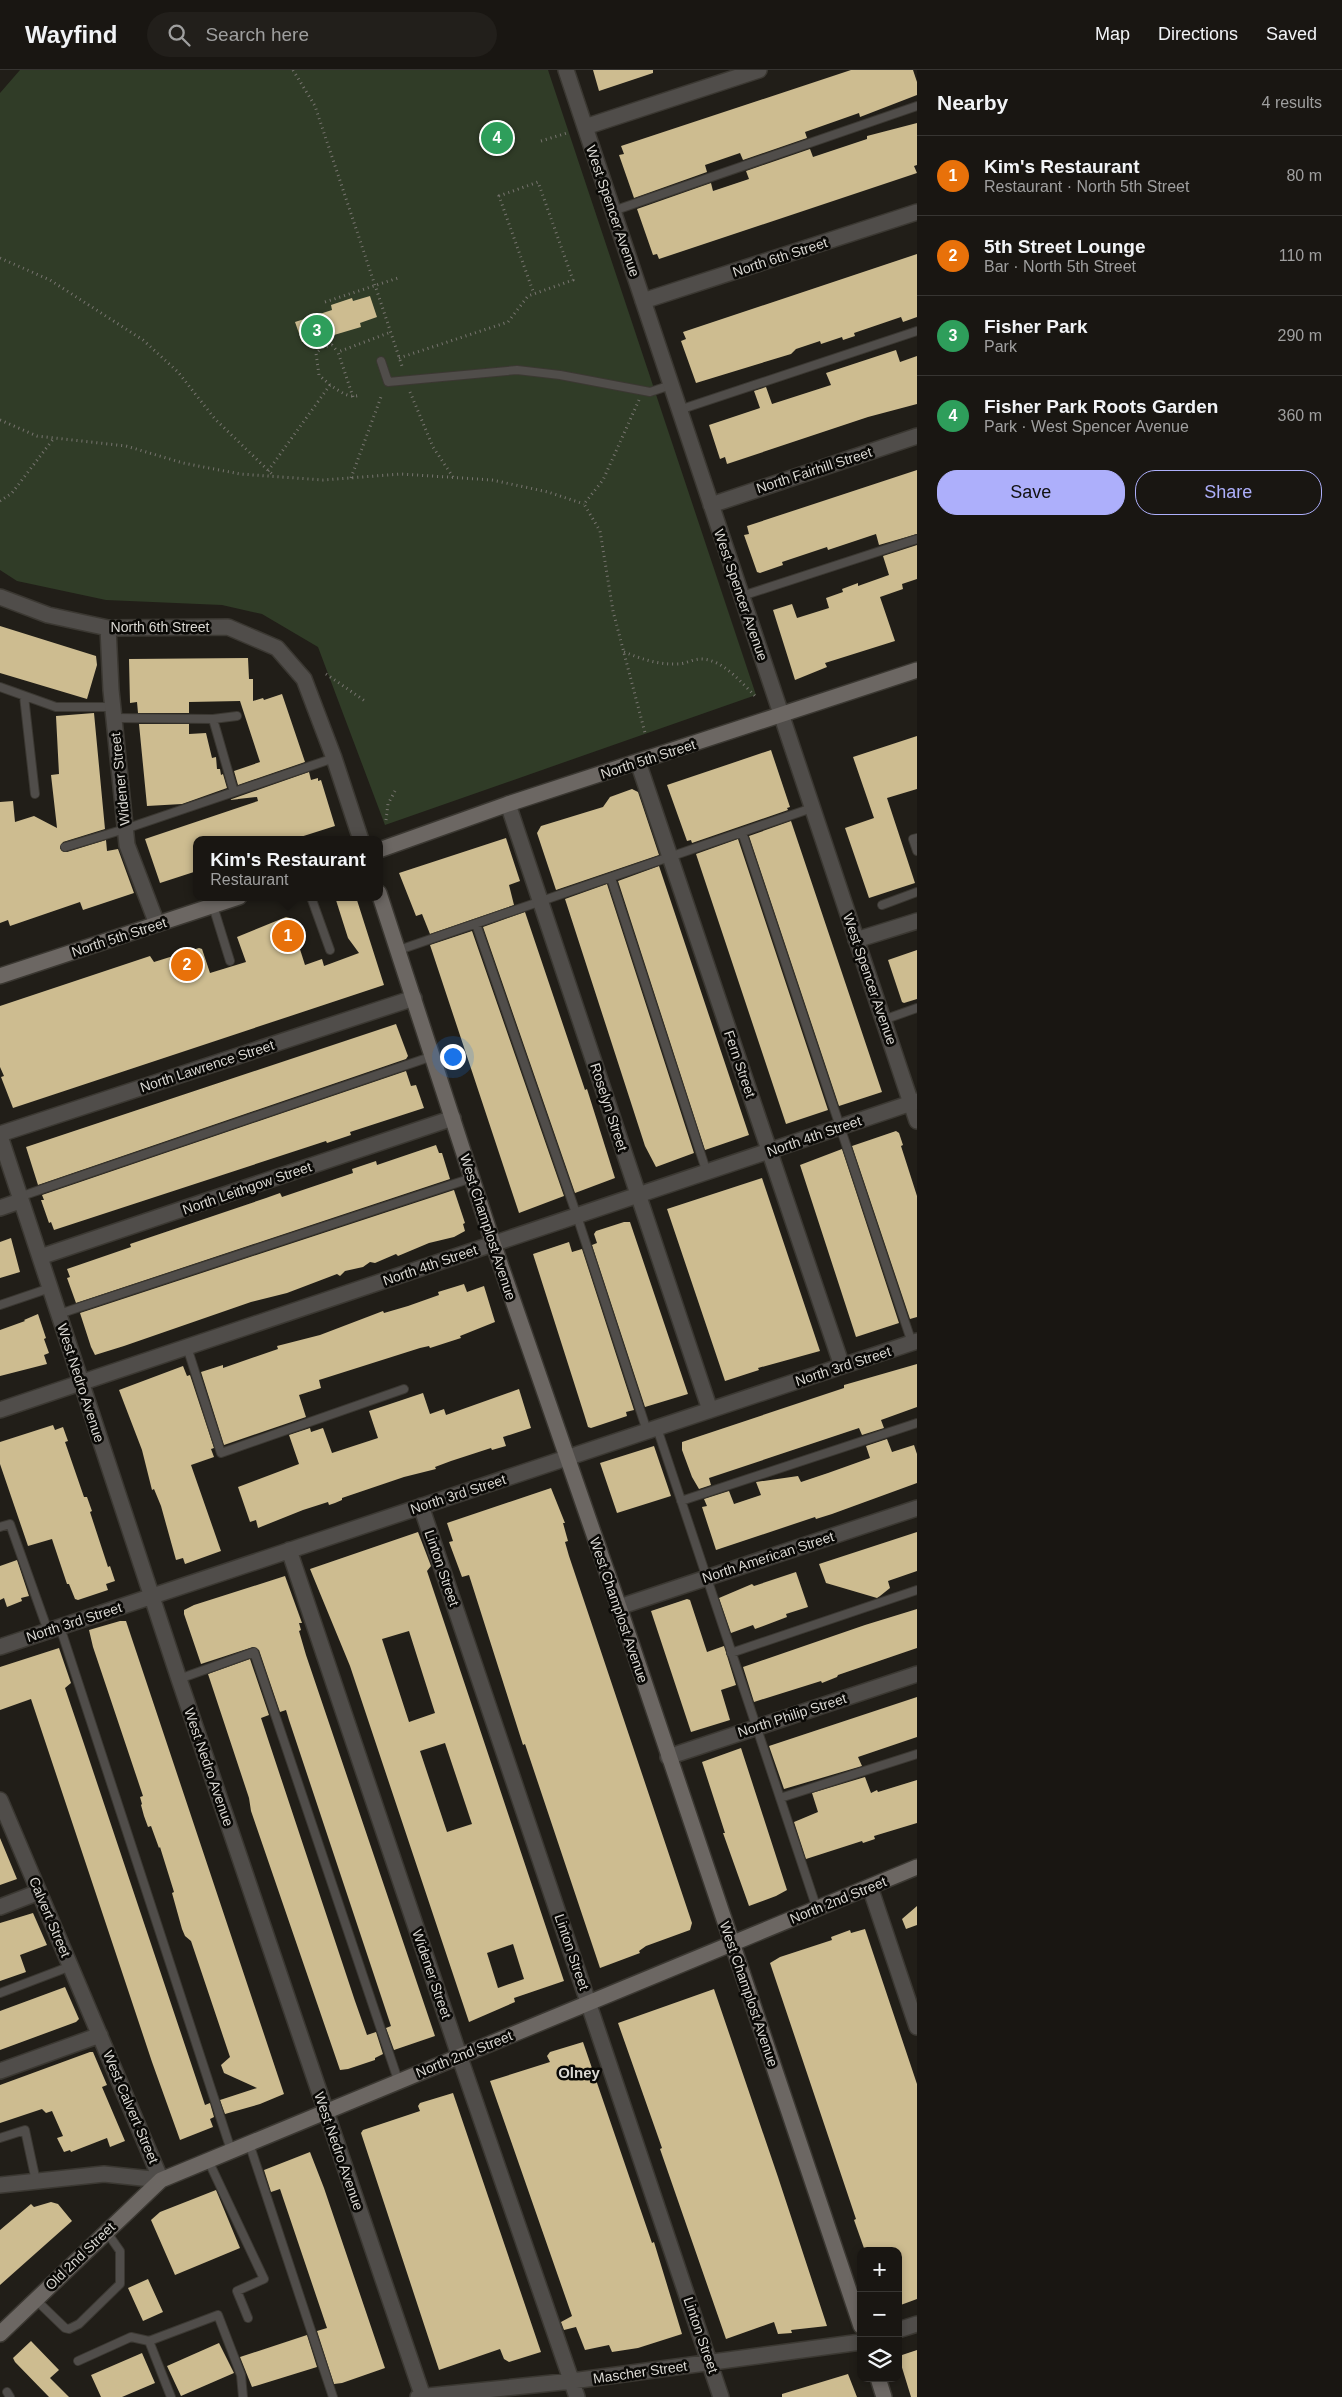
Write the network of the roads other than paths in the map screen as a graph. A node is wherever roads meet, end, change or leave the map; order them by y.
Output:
1 (566, 70) edge
2 (759, 70) edge
3 (917, 106) edge
4 (584, 127) junction
5 (612, 211) junction
6 (917, 212) edge
7 (643, 301) junction
8 (917, 331) edge
9 (381, 361) dead end
10 (671, 385) junction
11 (679, 410) junction
12 (917, 436) edge
13 (711, 505) junction
14 (917, 538) edge
15 (742, 596) junction
16 (0, 597) edge
17 (108, 628) junction
18 (917, 670) edge
19 (0, 687) edge
20 (24, 696) junction
21 (113, 713) junction
22 (781, 715) junction
23 (237, 716) dead end
24 (213, 718) junction
25 (334, 758) junction
26 (638, 762) junction
27 (234, 792) junction
28 (35, 794) dead end
29 (508, 804) junction
30 (812, 808) junction
31 (125, 829) junction
32 (742, 832) junction
33 (360, 836) edge
34 (917, 838) edge
35 (65, 846) dead end
36 (383, 849) edge
37 (917, 851) edge
38 (670, 857) junction
39 (611, 878) junction
40 (917, 892) edge
41 (227, 901) edge
42 (312, 901) edge
43 (382, 901) edge
44 (540, 902) junction
45 (882, 905) dead end
46 (213, 906) junction
47 (917, 921) edge
48 (157, 924) junction
49 (476, 924) junction
50 (856, 940) junction
51 (330, 950) dead end
52 (399, 950) junction
53 (230, 961) dead end
54 (0, 976) edge
55 (414, 998) junction
56 (917, 1008) edge
57 (883, 1020) junction
58 (433, 1056) junction
59 (914, 1102) edge
60 (453, 1118) junction
61 (917, 1121) edge
62 (840, 1128) junction
63 (0, 1135) edge
64 (770, 1152) junction
65 (707, 1173) junction
66 (472, 1178) junction
67 (639, 1196) junction
68 (20, 1199) junction
69 (0, 1208) edge
70 (577, 1216) junction
71 (493, 1243) junction
72 (40, 1257) junction
73 (50, 1288) junction
74 (0, 1305) edge
75 (59, 1314) junction
76 (914, 1342) edge
77 (187, 1347) junction
78 (842, 1366) junction
79 (81, 1383) junction
80 (404, 1389) dead end
81 (0, 1410) edge
82 (710, 1410) junction
83 (917, 1423) edge
84 (652, 1430) junction
85 (568, 1458) junction
86 (681, 1501) junction
87 (421, 1506) junction
88 (917, 1508) edge
89 (0, 1527) edge
90 (289, 1550) junction
91 (706, 1578) junction
92 (917, 1590) edge
93 (151, 1596) junction
94 (619, 1607) junction
95 (54, 1629) junction
96 (0, 1647) edge
97 (731, 1652) junction
98 (917, 1674) edge
99 (179, 1679) junction
100 (757, 1727) junction
101 (917, 1754) edge
102 (668, 1757) junction
103 (780, 1798) junction
104 (0, 1800) edge
105 (4, 1822) edge
106 (917, 1867) edge
107 (870, 1887) junction
108 (40, 1892) junction
109 (0, 1907) edge
110 (817, 1909) junction
111 (732, 1944) junction
112 (71, 1966) junction
113 (0, 1993) edge
114 (589, 2004) junction
115 (917, 2027) edge
116 (100, 2035) junction
117 (459, 2055) junction
118 (0, 2071) edge
119 (398, 2080) junction
120 (326, 2111) junction
121 (0, 2138) edge
122 (248, 2142) junction
123 (231, 2150) junction
124 (208, 2160) junction
125 (161, 2180) junction
126 (36, 2181) junction
127 (0, 2185) edge
128 (106, 2231) junction
129 (35, 2299) junction
130 (857, 2314) edge
131 (248, 2318) dead end
132 (917, 2324) edge
133 (902, 2329) edge
134 (0, 2334) edge
135 (149, 2341) junction
136 (857, 2343) edge
137 (78, 2360) dead end
138 (710, 2363) junction
139 (572, 2381) junction
140 (879, 2382) edge
141 (171, 2397) edge
142 (243, 2397) edge
143 (333, 2397) edge
144 (418, 2397) edge
145 (423, 2397) edge
146 (577, 2397) edge
147 (722, 2397) edge
148 (884, 2397) edge

1 - 4 street, West Spencer Avenue
2 - 4 street
3 - 5 lane
4 - 5 street, West Spencer Avenue
5 - 7 street, West Spencer Avenue
6 - 7 street, North 6th Street
7 - 10 street, West Spencer Avenue
8 - 11 lane
9 - 10 lane
10 - 11 street, West Spencer Avenue
11 - 13 street, West Spencer Avenue
12 - 13 street, North Fairhill Street
13 - 15 street, West Spencer Avenue
14 - 15 lane
15 - 22 street, West Spencer Avenue
16 - 17 street, North 6th Street
17 - 21 street, Widener Street
17 - 25 street, North 6th Street
18 - 22 street, North 5th Street
19 - 20 lane
20 - 21 lane
20 - 28 lane
21 - 24 lane
21 - 31 street, Widener Street
22 - 26 street, North 5th Street
22 - 30 street, West Spencer Avenue
23 - 24 lane
24 - 27 lane
25 - 27 lane
25 - 33 street
26 - 29 street, North 5th Street
26 - 38 street, Fern Street
27 - 31 lane
29 - 36 street, North 5th Street
29 - 44 street, Roselyn Street
30 - 32 lane
30 - 50 street, West Spencer Avenue
31 - 35 lane
31 - 48 street, Widener Street
32 - 38 lane
32 - 62 lane
34 - 37 lane
38 - 39 lane
38 - 64 street, Fern Street
39 - 44 lane
39 - 65 lane
40 - 45 lane
41 - 46 street, North 5th Street
42 - 51 lane
43 - 52 street, West Champlost Avenue
44 - 49 lane
44 - 67 street, Roselyn Street
46 - 48 street, North 5th Street
46 - 53 lane
47 - 50 street
48 - 54 street, North 5th Street
49 - 52 lane
49 - 70 lane
50 - 57 street, West Spencer Avenue
52 - 55 street, West Champlost Avenue
55 - 58 street, West Champlost Avenue
55 - 63 street, North Lawrence Street
56 - 57 lane
57 - 59 street, West Spencer Avenue
58 - 60 street, West Champlost Avenue
58 - 68 lane
59 - 61 street, West Spencer Avenue
59 - 62 street, North 4th Street
60 - 66 street, West Champlost Avenue
60 - 72 street, North Leithgow Street
62 - 64 street, North 4th Street
62 - 76 lane
63 - 68 street, West Nedro Avenue
64 - 65 street, North 4th Street
64 - 78 street, Fern Street
65 - 67 street, North 4th Street
66 - 71 street, West Champlost Avenue
66 - 75 lane
67 - 70 street, North 4th Street
67 - 82 street, Roselyn Street
68 - 69 street
68 - 72 street, West Nedro Avenue
70 - 71 street, North 4th Street
70 - 84 lane
71 - 77 street, North 4th Street
71 - 85 street, West Champlost Avenue
72 - 73 street, West Nedro Avenue
73 - 74 lane
73 - 75 street, West Nedro Avenue
75 - 79 street, West Nedro Avenue
76 - 78 street, North 3rd Street
77 - 79 street, North 4th Street
77 - 80 lane
78 - 82 street, North 3rd Street
79 - 81 street, North 4th Street
79 - 93 street, West Nedro Avenue
82 - 84 street, North 3rd Street
83 - 86 lane
84 - 85 street, North 3rd Street
84 - 86 lane
85 - 87 street, North 3rd Street
85 - 94 street, West Champlost Avenue
86 - 91 lane
87 - 90 street, North 3rd Street
87 - 114 street, Linton Street
88 - 91 street, North American Street
89 - 95 lane
90 - 93 street, North 3rd Street
90 - 117 street, Widener Street
91 - 94 street, North American Street
91 - 97 lane
92 - 97 lane
93 - 95 street, North 3rd Street
93 - 99 street, West Nedro Avenue
94 - 102 street, West Champlost Avenue
95 - 96 street, North 3rd Street
95 - 123 lane
97 - 100 lane
98 - 100 street, North Philip Street
99 - 119 lane
99 - 120 street, West Nedro Avenue
100 - 102 street, North Philip Street
100 - 103 lane
101 - 103 lane
102 - 111 street, West Champlost Avenue
103 - 110 lane
104 - 105 street, Calvert Street
105 - 108 street, Calvert Street
106 - 107 street, North 2nd Street
107 - 110 street, North 2nd Street
107 - 115 street
108 - 109 street
108 - 112 street, Calvert Street
110 - 111 street, North 2nd Street
111 - 114 street, North 2nd Street
111 - 130 street, West Champlost Avenue
112 - 113 lane
112 - 116 street, Calvert Street
114 - 117 street, North 2nd Street
114 - 138 street, Linton Street
116 - 118 street
116 - 125 street, West Calvert Street
117 - 119 street, North 2nd Street
117 - 139 street, Widener Street
119 - 120 street, North 2nd Street
120 - 122 street, North 2nd Street
120 - 145 street, West Nedro Avenue
121 - 126 lane
122 - 123 street, North 2nd Street
122 - 143 lane
123 - 124 street, North 2nd Street
124 - 125 street, North 2nd Street
124 - 131 lane
125 - 126 street, North 2nd Street
125 - 128 street, Old 2nd Street
126 - 127 street, North 2nd Street
128 - 129 street, Old 2nd Street
128 - 129 lane
129 - 134 street, Old 2nd Street
132 - 133 street
135 - 137 lane
135 - 141 lane
135 - 142 lane
136 - 138 street, Mascher Street
138 - 139 street, Mascher Street
138 - 147 street, Linton Street
139 - 145 street, Mascher Street
139 - 146 street, Widener Street
140 - 148 street
144 - 145 street, Mascher Street

